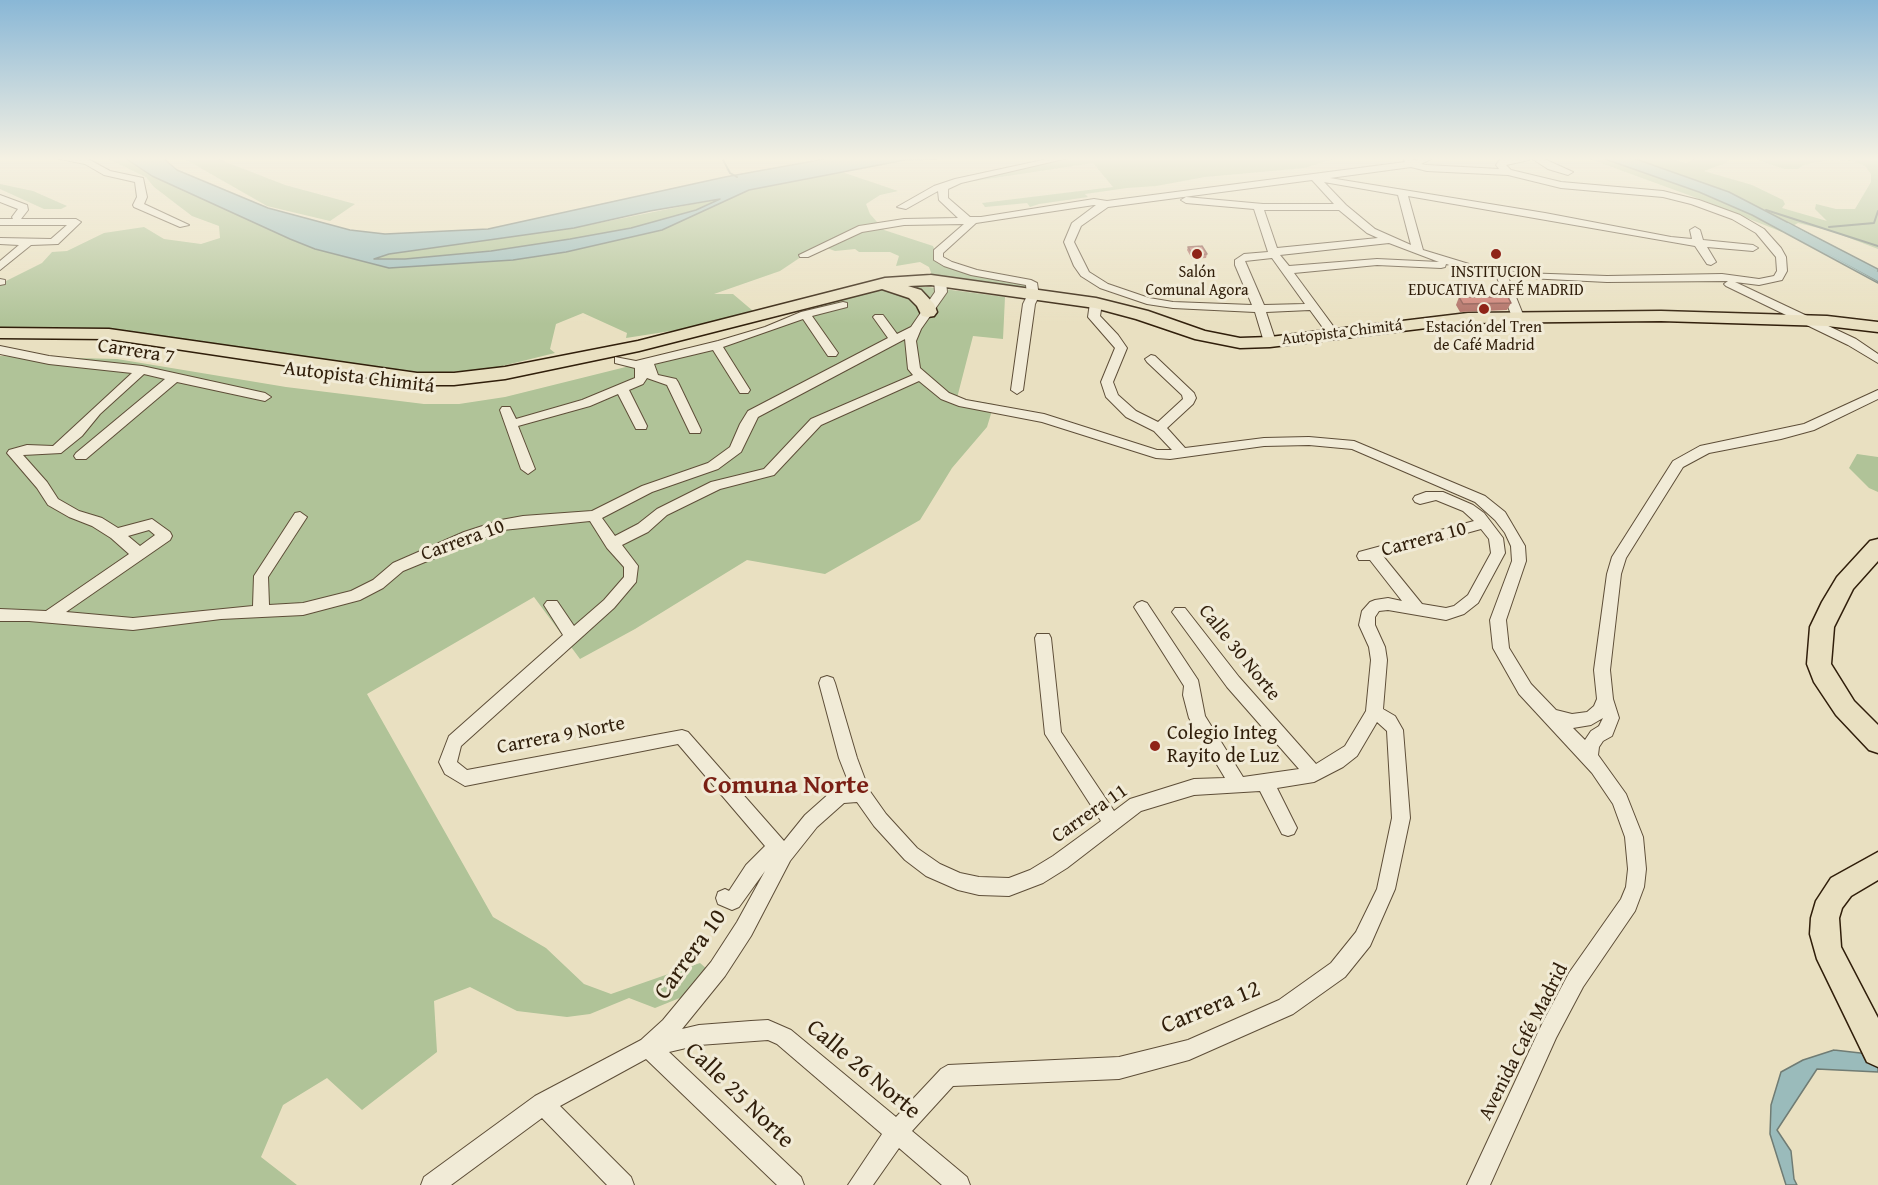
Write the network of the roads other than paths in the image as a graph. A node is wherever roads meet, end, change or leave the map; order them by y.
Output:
1 (19, 213) edge
2 (157, 213) edge
3 (961, 213) edge
4 (1032, 213) edge
5 (1090, 213) edge
6 (1260, 213) edge
7 (1350, 213) edge
8 (1408, 213) edge
9 (1526, 213) edge
10 (1727, 213) edge
11 (50, 218) dead end
12 (969, 220) junction
13 (0, 222) edge
14 (184, 225) dead end
15 (1695, 230) dead end
16 (1387, 240) junction
17 (0, 241) edge
18 (29, 241) junction
19 (1699, 243) junction
20 (1753, 248) dead end
21 (1418, 252) junction
22 (1275, 253) junction
23 (804, 255) dead end
24 (1711, 262) dead end
25 (0, 267) edge
26 (1468, 267) junction
27 (1286, 270) junction
28 (1501, 273) junction
29 (1708, 277) junction
30 (940, 280) junction
31 (872, 286) junction
32 (986, 287) junction
33 (1034, 296) junction
34 (1096, 303) junction
35 (843, 305) dead end
36 (933, 305) junction
37 (1311, 307) junction
38 (811, 308) junction
39 (1259, 309) junction
40 (1777, 313) junction
41 (879, 317) dead end
42 (1518, 317) junction
43 (1807, 320) junction
44 (1850, 322) junction
45 (1878, 327) edge
46 (915, 329) junction
47 (0, 333) edge
48 (1333, 334) junction
49 (896, 339) junction
50 (0, 342) edge
51 (1270, 342) junction
52 (1852, 342) junction
53 (716, 345) junction
54 (880, 348) junction
55 (0, 350) edge
56 (832, 353) dead end
57 (911, 353) junction
58 (1151, 359) dead end
59 (1878, 359) edge
60 (619, 360) junction
61 (643, 364) junction
62 (142, 370) junction
63 (920, 376) junction
64 (175, 377) junction
65 (622, 389) junction
66 (744, 390) dead end
67 (1017, 390) dead end
68 (1878, 394) edge
69 (265, 397) dead end
70 (506, 410) dead end
71 (511, 424) junction
72 (641, 426) dead end
73 (1159, 428) junction
74 (695, 430) dead end
75 (1182, 453) junction
76 (81, 456) dead end
77 (528, 469) dead end
78 (1420, 499) dead end
79 (594, 516) junction
80 (300, 517) dead end
81 (1485, 523) junction
82 (116, 534) junction
83 (612, 544) junction
84 (1878, 547) edge
85 (137, 557) junction
86 (1496, 558) junction
87 (1518, 565) junction
88 (1486, 575) junction
89 (1510, 586) junction
90 (552, 605) dead end
91 (1142, 607) dead end
92 (261, 609) junction
93 (1419, 610) junction
94 (1180, 612) dead end
95 (0, 615) edge
96 (48, 617) junction
97 (572, 636) junction
98 (1043, 638) dead end
99 (827, 682) dead end
100 (1605, 699) junction
101 (1374, 712) junction
102 (1551, 716) junction
103 (1878, 742) edge
104 (1589, 757) junction
105 (1314, 774) junction
106 (1238, 783) junction
107 (1265, 783) junction
108 (862, 794) junction
109 (1112, 823) junction
110 (1288, 828) dead end
111 (781, 851) junction
112 (1878, 865) edge
113 (725, 898) dead end
114 (648, 1047) junction
115 (1878, 1051) edge
116 (543, 1104) junction
117 (897, 1132) junction
118 (437, 1183) edge
119 (623, 1185) edge
120 (793, 1185) edge
121 (859, 1185) edge
122 (959, 1185) edge
123 (1478, 1185) edge

1 - 11 street
2 - 14 street
3 - 12 street
4 - 12 street
5 - 39 street
6 - 22 street
7 - 16 street
8 - 21 street
9 - 19 street
10 - 29 street
12 - 23 street
12 - 33 street
13 - 18 street
15 - 19 street
16 - 21 street
16 - 22 street
17 - 18 street
18 - 25 street
19 - 20 street
19 - 24 street
21 - 26 street
22 - 27 street
22 - 39 street
26 - 27 street
26 - 28 street
27 - 37 street
28 - 29 street
28 - 42 street
29 - 40 street
30 - 31 highway, Autopista Chimitá
30 - 32 highway, Autopista Chimitá
30 - 36 street
31 - 36 highway
31 - 38 highway, Autopista Chimitá
32 - 33 highway, Autopista Chimitá
32 - 36 highway
33 - 34 highway, Autopista Chimitá
33 - 67 street
34 - 51 highway, Autopista Chimitá
34 - 73 street
35 - 38 street
36 - 46 street
37 - 39 street
37 - 48 street
38 - 47 highway, Autopista Chimitá
38 - 53 street
38 - 56 street
38 - 60 highway, Autopista Chimitá
39 - 51 street
40 - 42 highway, Autopista Chimitá
40 - 43 highway, Autopista Chimitá
41 - 49 street
42 - 48 highway, Autopista Chimitá
43 - 44 highway, Autopista Chimitá
43 - 52 street
44 - 45 highway, Autopista Chimitá
44 - 52 street
46 - 49 street, Carrera 10
46 - 57 street
48 - 51 highway, Autopista Chimitá
49 - 54 street, Carrera 10
50 - 60 highway, Autopista Chimitá
52 - 59 street
53 - 61 street
53 - 66 street
54 - 57 street
54 - 79 street, Carrera 10
55 - 62 street, Carrera 7
57 - 63 street
58 - 73 street
60 - 61 street
61 - 65 street
61 - 74 street
62 - 64 street, Carrera 7
62 - 82 street
63 - 75 street, Avenida Café Madrid
63 - 83 street
64 - 69 street, Carrera 7
64 - 76 street
65 - 71 street
65 - 72 street
68 - 100 street
70 - 71 street
71 - 77 street
73 - 75 street
75 - 87 street, Avenida Café Madrid
78 - 81 street
79 - 83 street
79 - 92 street, Carrera 10
80 - 92 street
81 - 86 street
81 - 93 street, Carrera 10
82 - 85 street
82 - 85 street
83 - 97 street
84 - 103 highway
85 - 96 street
86 - 87 street
86 - 88 street, Carrera 11
87 - 89 street, Avenida Café Madrid
88 - 89 street
88 - 93 street, Carrera 11
89 - 102 street, Avenida Café Madrid
90 - 97 street
91 - 106 street
92 - 96 street, Carrera 10
93 - 101 street, Carrera 11
94 - 105 street, Calle 30 Norte
95 - 96 street, Carrera 10
97 - 111 street, Carrera 9 Norte
98 - 109 street
99 - 108 street
100 - 102 street
100 - 104 street
101 - 105 street, Carrera 11
101 - 117 street, Carrera 12
102 - 104 street, Avenida Café Madrid
104 - 123 street, Avenida Café Madrid
105 - 107 street, Carrera 11
106 - 107 street, Carrera 11
106 - 109 street, Carrera 11
107 - 110 street
108 - 109 street, Carrera 11
108 - 111 street, Carrera 10
111 - 113 street
111 - 114 street, Carrera 10
112 - 115 highway
114 - 116 street, Carrera 10
114 - 117 street, Calle 26 Norte
114 - 120 street, Calle 25 Norte
116 - 118 street, Carrera 10
116 - 119 street
117 - 121 street, Carrera 12
117 - 122 street, Calle 26 Norte

